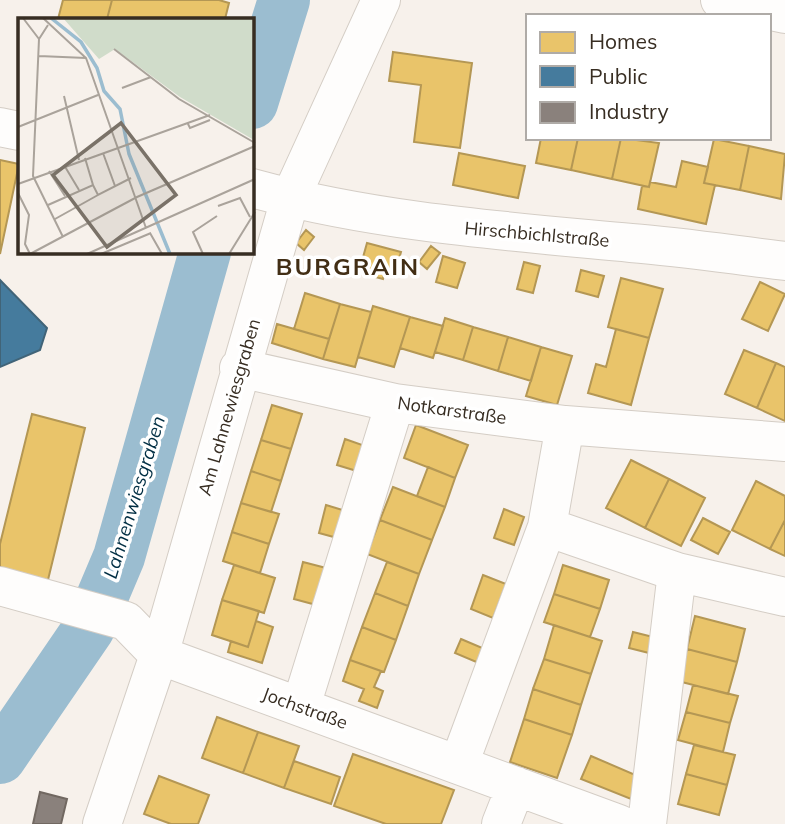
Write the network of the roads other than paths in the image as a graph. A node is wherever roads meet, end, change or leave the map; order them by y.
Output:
1 (381, 0) edge
2 (720, 0) edge
3 (785, 15) edge
4 (0, 127) edge
5 (18, 131) edge
6 (254, 189) edge
7 (290, 199) junction
8 (785, 261) edge
9 (239, 368) junction
10 (395, 403) junction
11 (565, 425) junction
12 (785, 442) edge
13 (547, 527) junction
14 (677, 572) junction
15 (0, 586) edge
16 (785, 597) edge
17 (159, 655) junction
18 (301, 706) junction
19 (459, 764) junction
20 (516, 786) junction
21 (102, 824) edge
22 (501, 824) edge
23 (619, 824) edge
24 (647, 824) edge

1 - 7 street, Am Lahnewiesgraben
2 - 3 street
4 - 5 street
6 - 7 street, Hirschbichlstraße
7 - 8 street, Hirschbichlstraße
7 - 9 street, Am Lahnewiesgraben
9 - 10 street, Notkarstraße
9 - 17 street, Am Lahnewiesgraben
10 - 11 street, Notkarstraße
10 - 18 street
11 - 12 street, Notkarstraße
11 - 13 street
13 - 14 street
13 - 19 street
14 - 16 street
14 - 24 street
15 - 17 street, Jochstraße
17 - 18 street, Jochstraße
17 - 21 street, Am Lahnewiesgraben
18 - 19 street, Jochstraße
19 - 20 street, Jochstraße
20 - 22 street
20 - 23 street, Jochstraße

